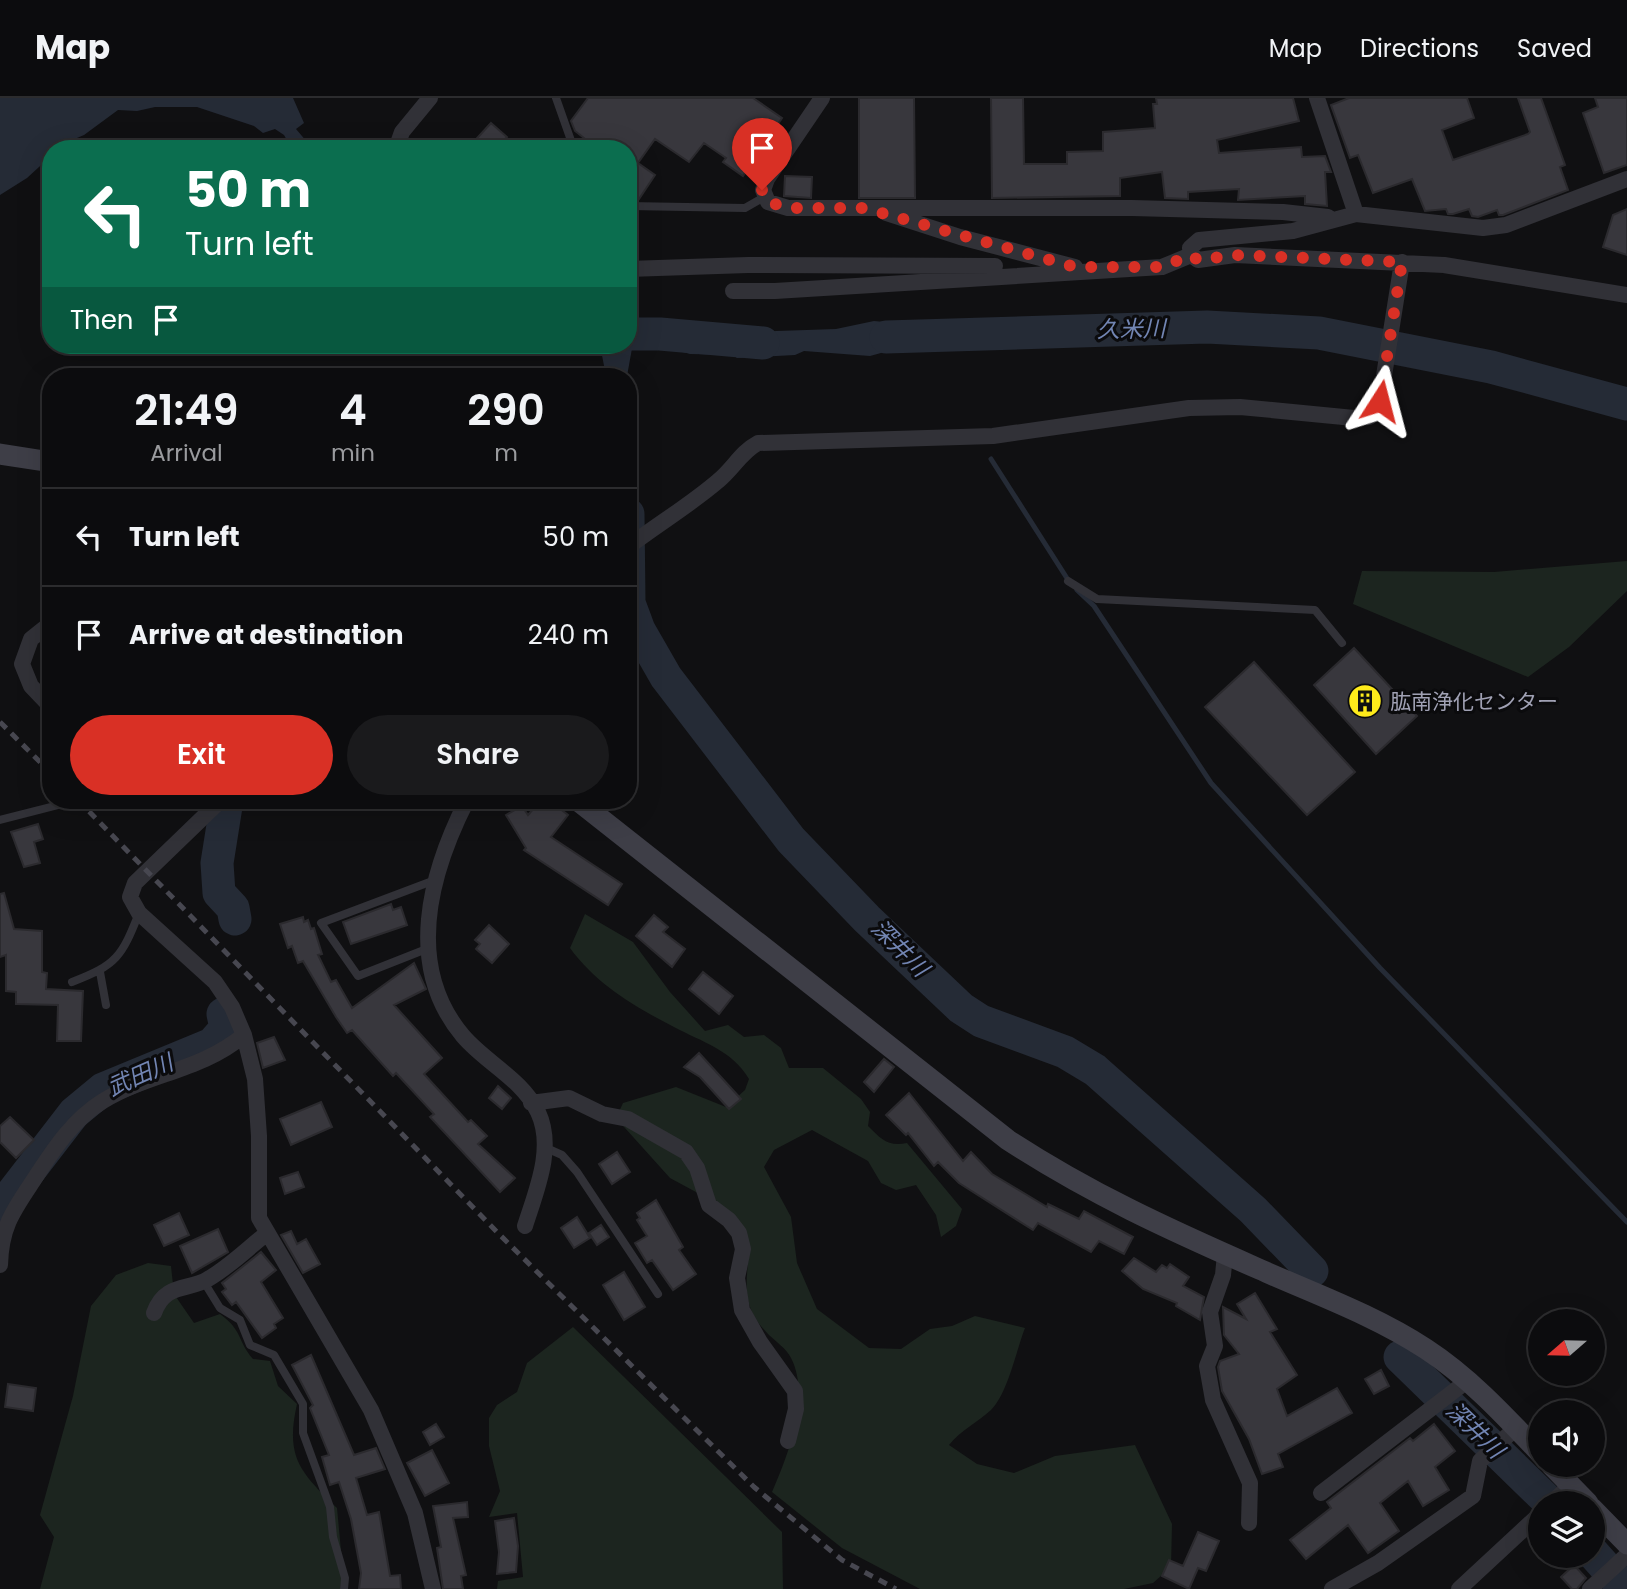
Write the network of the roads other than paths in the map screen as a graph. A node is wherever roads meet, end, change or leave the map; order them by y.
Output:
1 (430, 98) edge
2 (556, 98) edge
3 (822, 98) edge
4 (1317, 98) edge
5 (399, 140) edge
6 (571, 140) edge
7 (1627, 179) edge
8 (766, 196) junction
9 (637, 206) edge
10 (864, 208) junction
11 (1356, 214) junction
12 (1334, 218) junction
13 (1191, 255) junction
14 (1402, 262) junction
15 (1075, 267) junction
16 (1162, 267) junction
17 (637, 269) edge
18 (733, 291) dead end
19 (1627, 295) edge
20 (0, 454) edge
21 (42, 461) edge
22 (637, 541) edge
23 (1068, 581) dead end
24 (42, 630) edge
25 (1342, 643) dead end
26 (42, 698) edge
27 (43, 809) edge
28 (212, 809) edge
29 (462, 809) edge
30 (588, 809) edge
31 (0, 820) edge
32 (435, 880) junction
33 (139, 913) junction
34 (429, 948) junction
35 (100, 971) junction
36 (72, 982) dead end
37 (106, 1005) dead end
38 (244, 1035) junction
39 (531, 1103) junction
40 (544, 1147) junction
41 (526, 1226) dead end
42 (266, 1234) junction
43 (1225, 1254) junction
44 (0, 1265) edge
45 (204, 1282) junction
46 (658, 1294) dead end
47 (154, 1313) dead end
48 (1467, 1381) junction
49 (1516, 1428) junction
50 (1528, 1440) edge
51 (788, 1441) dead end
52 (1563, 1477) edge
53 (1571, 1485) junction
54 (1564, 1491) edge
55 (1577, 1491) edge
56 (1321, 1493) dead end
57 (1605, 1521) edge
58 (1249, 1522) dead end
59 (1528, 1525) edge
60 (1627, 1544) edge
61 (1627, 1555) edge
62 (344, 1589) edge
63 (433, 1589) edge
64 (1332, 1589) edge
65 (1459, 1589) edge
66 (1590, 1589) edge

1 - 5 street
2 - 6 lane
3 - 8 street
4 - 11 street
7 - 11 street
8 - 9 lane
8 - 10 street
10 - 12 street
10 - 15 street
11 - 12 street
12 - 13 street
13 - 14 street
13 - 16 street
14 - 19 street
14 - 22 street
15 - 16 street
15 - 17 street
16 - 18 street
20 - 21 street
23 - 25 lane
24 - 26 street
27 - 31 lane
28 - 33 street
29 - 32 street
30 - 43 street
32 - 34 street
32 - 34 lane
33 - 35 lane
33 - 38 street
34 - 39 street
35 - 36 lane
35 - 37 lane
38 - 42 street
38 - 44 street
39 - 40 street
39 - 51 street
40 - 41 street
40 - 46 lane
42 - 45 street
42 - 63 street
43 - 48 street
43 - 58 street
45 - 47 street
45 - 62 lane
48 - 49 street
48 - 56 street
49 - 50 street
49 - 64 street
52 - 53 street
53 - 54 street
53 - 55 street
57 - 60 street
59 - 65 street
61 - 66 street

